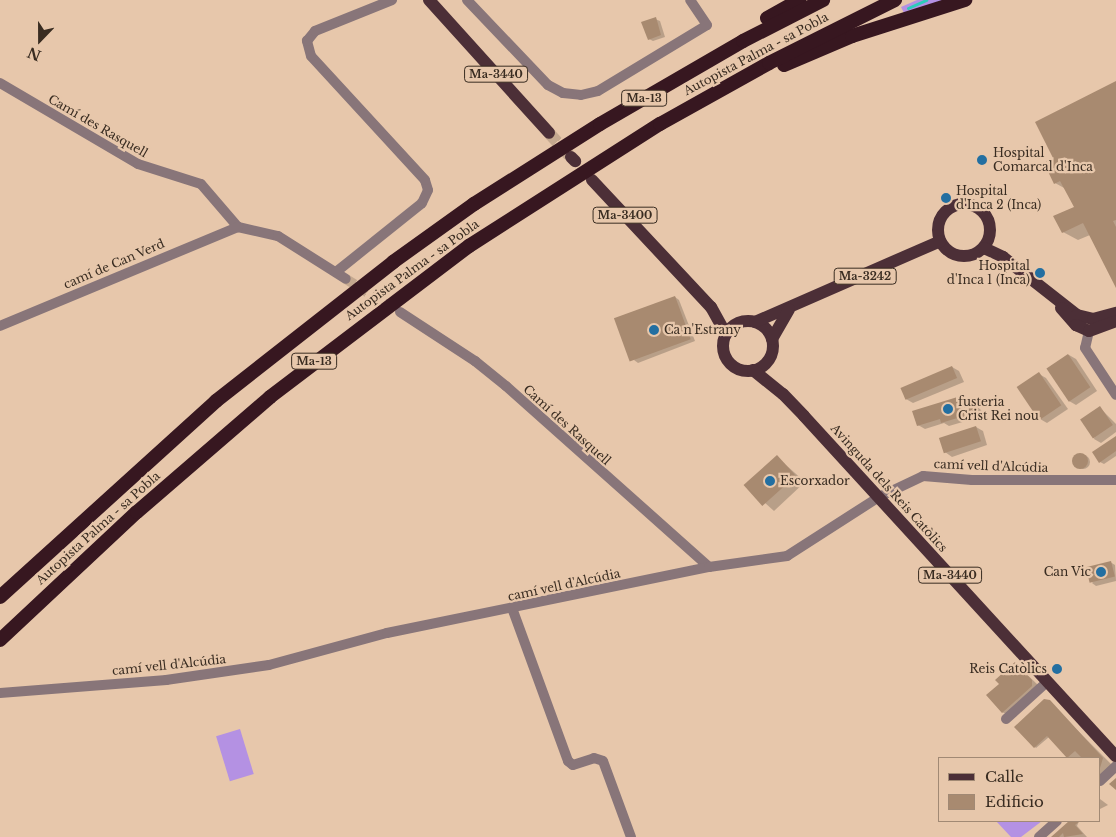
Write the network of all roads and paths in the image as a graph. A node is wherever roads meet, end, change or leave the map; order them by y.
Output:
1 (392, 0) edge
2 (429, 0) edge
3 (467, 0) edge
4 (690, 0) edge
5 (799, 0) edge
6 (823, 0) edge
7 (895, 0) edge
8 (965, 0) edge
9 (743, 41) junction
10 (734, 82) junction
11 (0, 83) edge
12 (549, 133) tunnel mouth
13 (592, 180) dead end
14 (238, 226) junction
15 (940, 241) junction
16 (984, 248) junction
17 (336, 272) junction
18 (346, 279) tunnel mouth
19 (1057, 301) junction
20 (711, 307) junction
21 (789, 310) junction
22 (400, 312) tunnel mouth
23 (1116, 313) edge
24 (1116, 321) edge
25 (755, 322) junction
26 (736, 324) junction
27 (0, 326) edge
28 (1090, 331) junction
29 (726, 334) junction
30 (772, 339) junction
31 (767, 362) junction
32 (753, 370) junction
33 (780, 391) junction
34 (1116, 395) edge
35 (1116, 480) edge
36 (879, 497) junction
37 (709, 567) junction
38 (0, 597) edge
39 (512, 608) junction
40 (0, 640) edge
41 (1047, 682) junction
42 (0, 693) edge
43 (1006, 719) dead end
44 (1116, 756) edge
45 (1116, 766) edge
46 (1101, 780) edge
47 (1056, 822) edge
48 (631, 837) edge
49 (1039, 837) edge

1 - 17 street
2 - 12 main road, Ma-3440
3 - 4 street
5 - 9 highway
6 - 9 highway, Autopista Palma - sa Pobla / Ma-13
7 - 10 highway, Autopista Palma - sa Pobla / Ma-13
8 - 10 highway
9 - 38 highway, Autopista Palma - sa Pobla / Ma-13
10 - 40 highway, Autopista Palma - sa Pobla / Ma-13
11 - 14 street, Camí des Rasquell
13 - 20 main road, Ma-3400
14 - 17 street
14 - 27 street, camí de Can Verd
15 - 16 main road
15 - 16 main road
15 - 21 main road, Ma-3242
16 - 19 main road
17 - 18 street
19 - 23 main road
19 - 28 main road
20 - 26 main road, Ma-3400
20 - 29 main road, Ma-3400
21 - 25 main road, Ma-3242
21 - 30 main road
22 - 37 street, Camí des Rasquell
24 - 28 main road
25 - 26 main road
25 - 30 main road
26 - 29 main road
28 - 34 street
29 - 32 main road, Ma-3400
30 - 31 main road
31 - 32 main road
31 - 33 main road, Ma-3440
32 - 33 main road, Ma-3440
33 - 36 main road, Avinguda dels Reis Catòlics / Ma-3440
35 - 36 street, camí vell d'Alcúdia
36 - 37 street, camí vell d'Alcúdia
36 - 41 main road, Avinguda dels Reis Catòlics / Ma-3440
37 - 39 street, camí vell d'Alcúdia
39 - 42 street, camí vell d'Alcúdia
39 - 48 street
41 - 43 street
41 - 44 main road, Avinguda dels Reis Catòlics / Ma-3440
45 - 46 street
47 - 49 street

